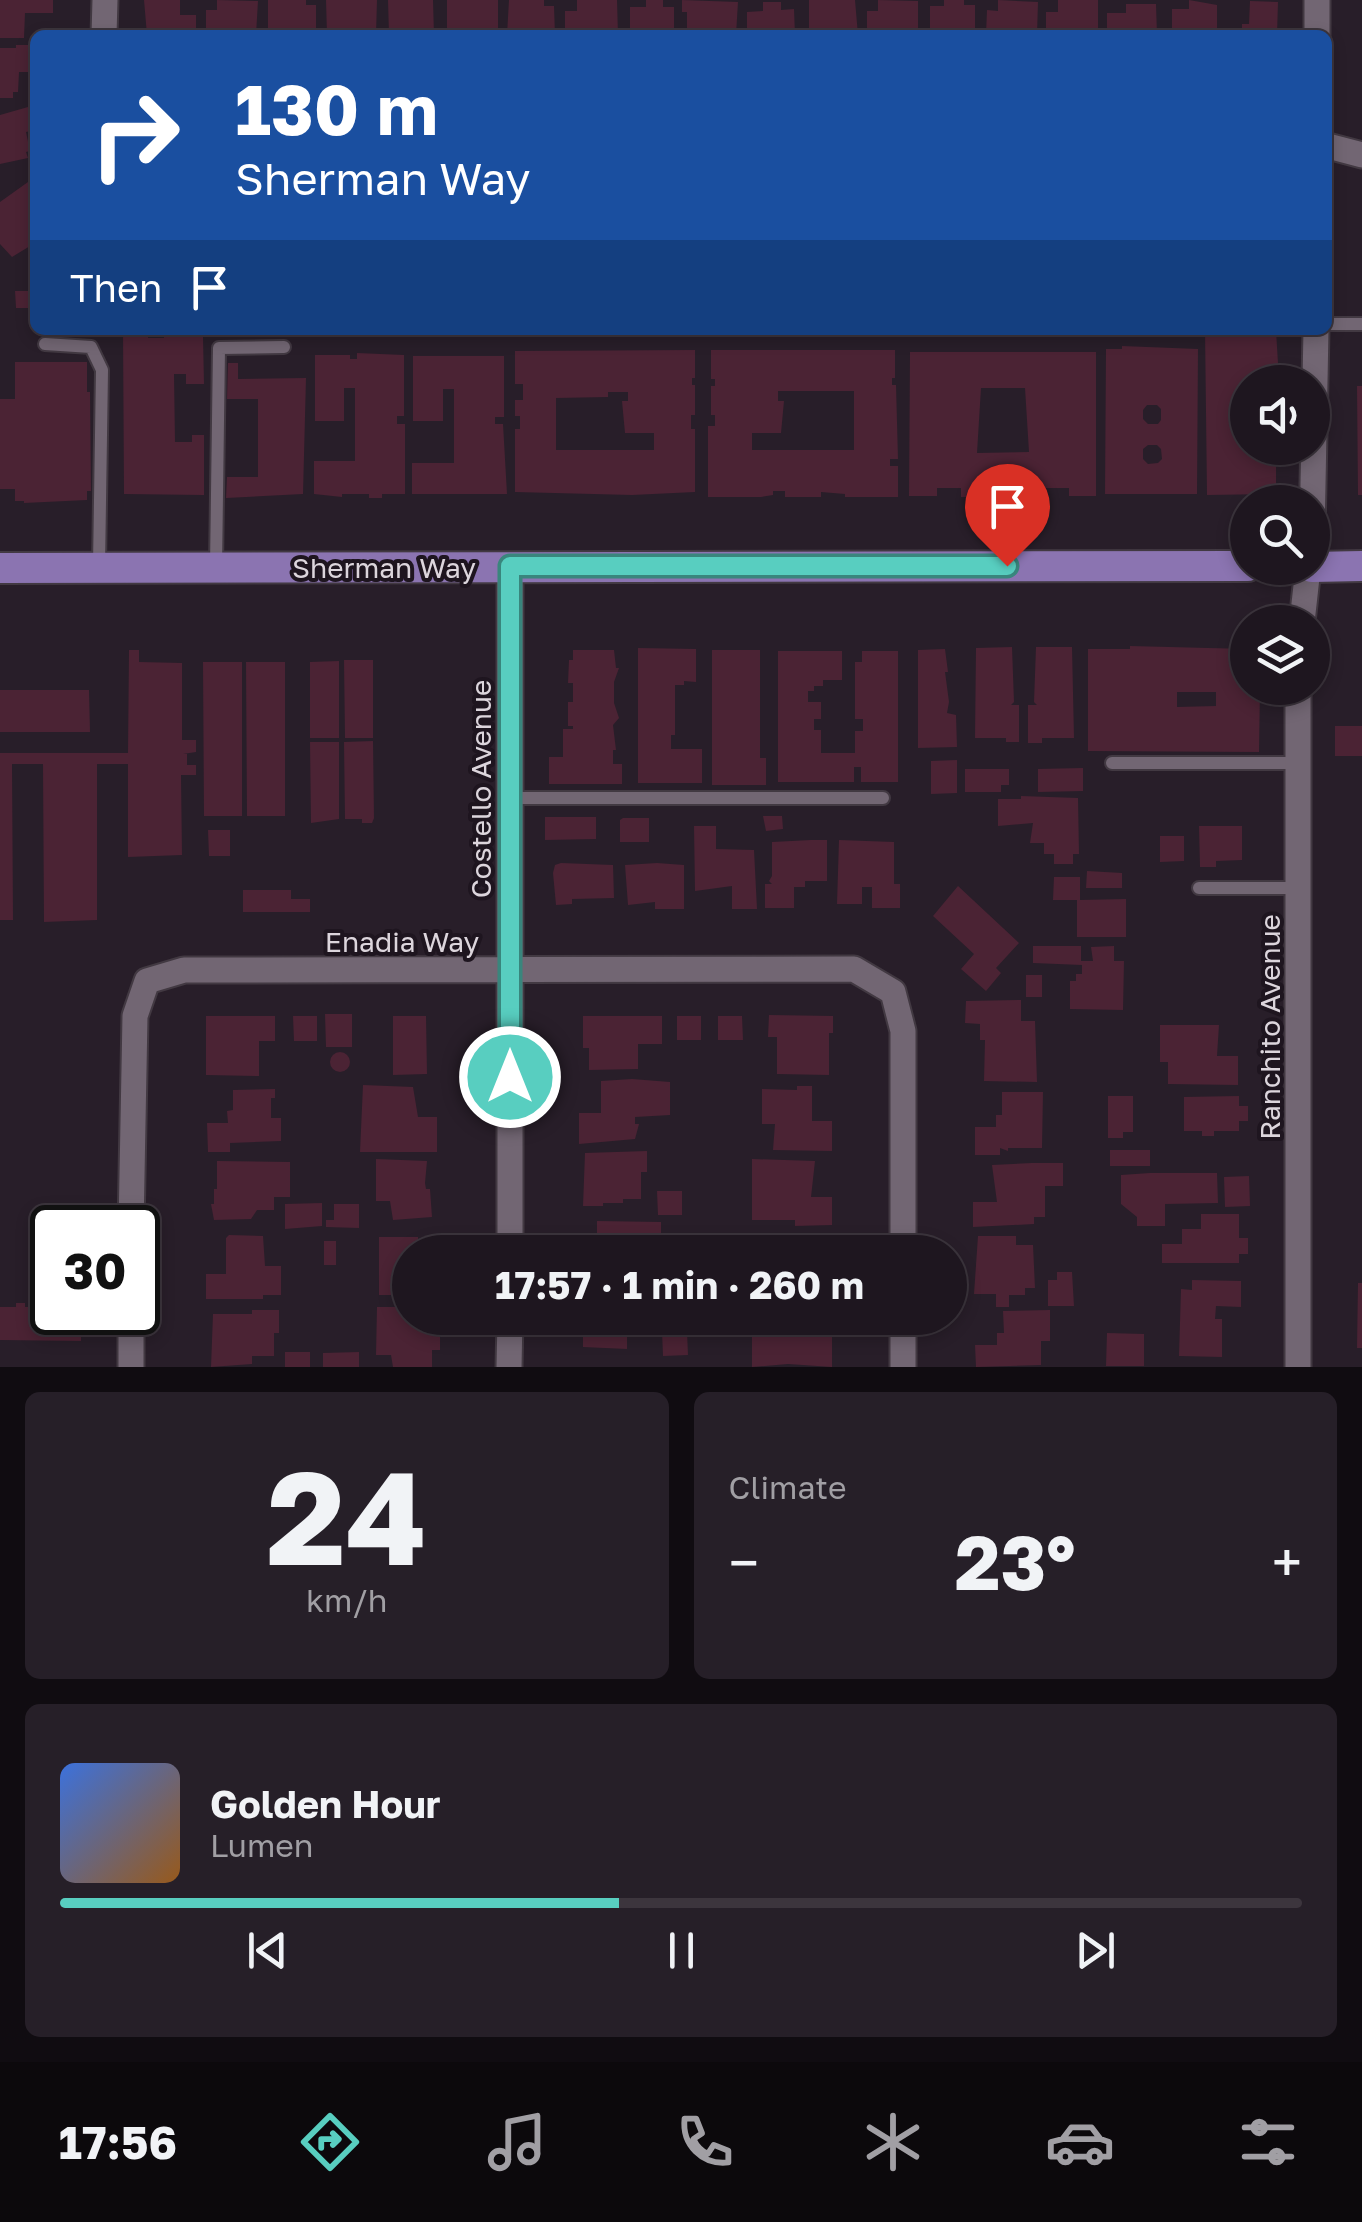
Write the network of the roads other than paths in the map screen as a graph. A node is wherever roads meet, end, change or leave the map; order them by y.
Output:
1 (104, 0) edge
2 (1317, 0) edge
3 (104, 30) edge
4 (1317, 30) edge
5 (1332, 147) edge
6 (1362, 154) edge
7 (1332, 324) edge
8 (1362, 324) edge
9 (1316, 335) edge
10 (45, 344) dead end
11 (284, 347) dead end
12 (1313, 485) edge
13 (510, 566) junction
14 (1230, 566) edge
15 (1362, 566) edge
16 (1330, 567) edge
17 (0, 568) edge
18 (100, 568) junction
19 (216, 568) junction
20 (1298, 705) edge
21 (1112, 763) dead end
22 (1298, 763) junction
23 (510, 798) junction
24 (884, 798) dead end
25 (1199, 888) dead end
26 (1299, 888) junction
27 (510, 972) junction
28 (131, 1205) edge
29 (510, 1235) edge
30 (903, 1235) edge
31 (131, 1335) edge
32 (510, 1335) edge
33 (903, 1335) edge
34 (131, 1367) edge
35 (510, 1367) edge
36 (903, 1367) edge
37 (1298, 1367) edge

1 - 3 street
2 - 4 street
5 - 6 street
7 - 8 lane
9 - 12 street
10 - 18 lane
11 - 19 lane
13 - 14 main road, Sherman Way
13 - 19 main road, Sherman Way
13 - 23 street, Costello Avenue
15 - 16 main road
17 - 18 main road, Sherman Way
18 - 19 main road, Sherman Way
20 - 22 street, Ranchito Avenue
21 - 22 lane
22 - 26 street, Ranchito Avenue
23 - 24 lane
23 - 27 street, Costello Avenue
25 - 26 lane
26 - 37 street, Ranchito Avenue
27 - 28 street, Enadia Way
27 - 29 street, Costello Avenue
27 - 30 street, Enadia Way
31 - 34 street
32 - 35 street
33 - 36 street

